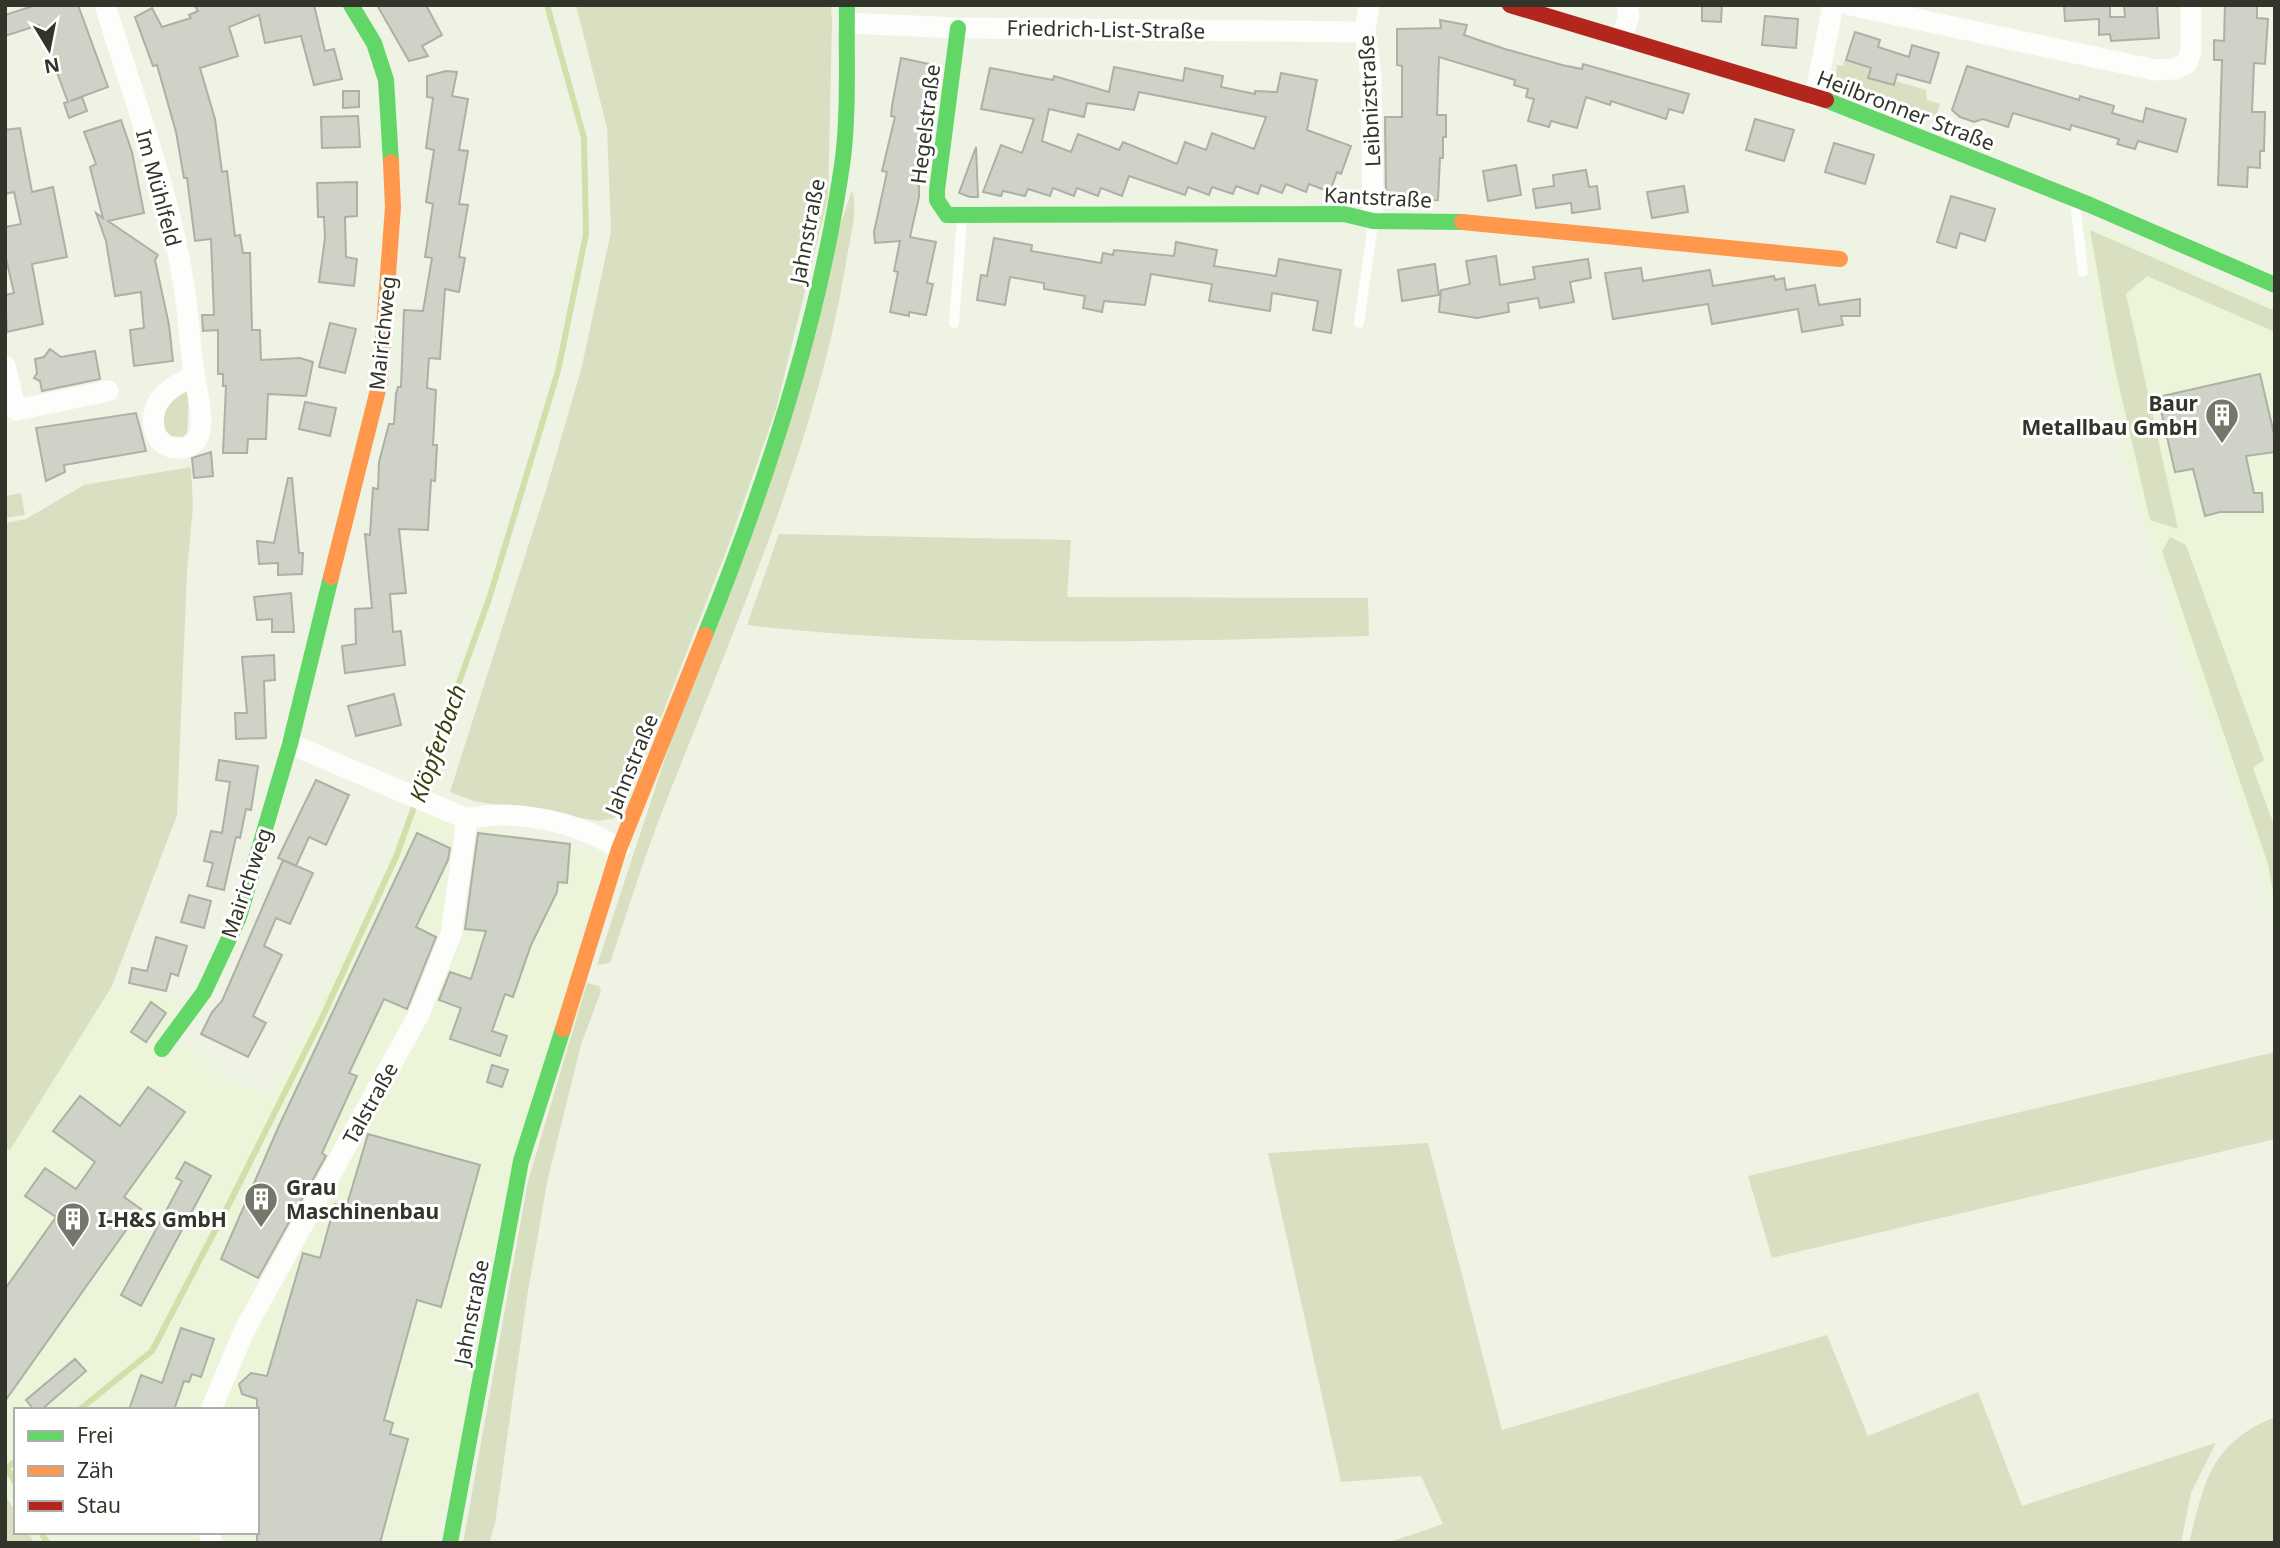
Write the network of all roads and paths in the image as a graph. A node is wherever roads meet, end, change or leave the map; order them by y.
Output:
1 (105, 5) edge
2 (351, 5) edge
3 (1369, 5) edge
4 (1510, 5) edge
5 (1627, 5) edge
6 (1833, 5) edge
7 (1850, 5) edge
8 (2191, 5) edge
9 (847, 14) edge
10 (958, 27) junction
11 (1365, 32) junction
12 (1621, 39) junction
13 (1815, 96) junction
14 (2075, 199) junction
15 (958, 216) junction
16 (1373, 221) junction
17 (1840, 259) dead end
18 (2083, 272) dead end
19 (2275, 285) edge
20 (954, 323) dead end
21 (1359, 323) dead end
22 (5, 366) edge
23 (194, 376) dead end
24 (108, 391) dead end
25 (290, 744) junction
26 (467, 818) junction
27 (619, 849) junction
28 (162, 1049) dead end
29 (212, 1408) edge
30 (450, 1543) edge

1 - 23 street, Im Mühlfeld
2 - 25 street, Mairichweg
3 - 11 street, Leibnizstraße
4 - 12 street, Heilbronner Straße
5 - 12 street
6 - 13 street
7 - 8 street
9 - 10 street, Friedrich-List-Straße
9 - 27 street, Jahnstraße
10 - 11 street, Friedrich-List-Straße
10 - 15 street, Hegelstraße
11 - 16 street, Leibnizstraße
12 - 13 street, Heilbronner Straße
13 - 14 street, Heilbronner Straße
14 - 18 lane
14 - 19 street, Heilbronner Straße
15 - 16 street, Kantstraße
15 - 20 lane
16 - 17 street, Kantstraße
16 - 21 lane, Leibnizstraße
22 - 24 street
25 - 26 street
25 - 28 street, Mairichweg
26 - 27 street
26 - 29 street, Talstraße
27 - 30 street, Jahnstraße

